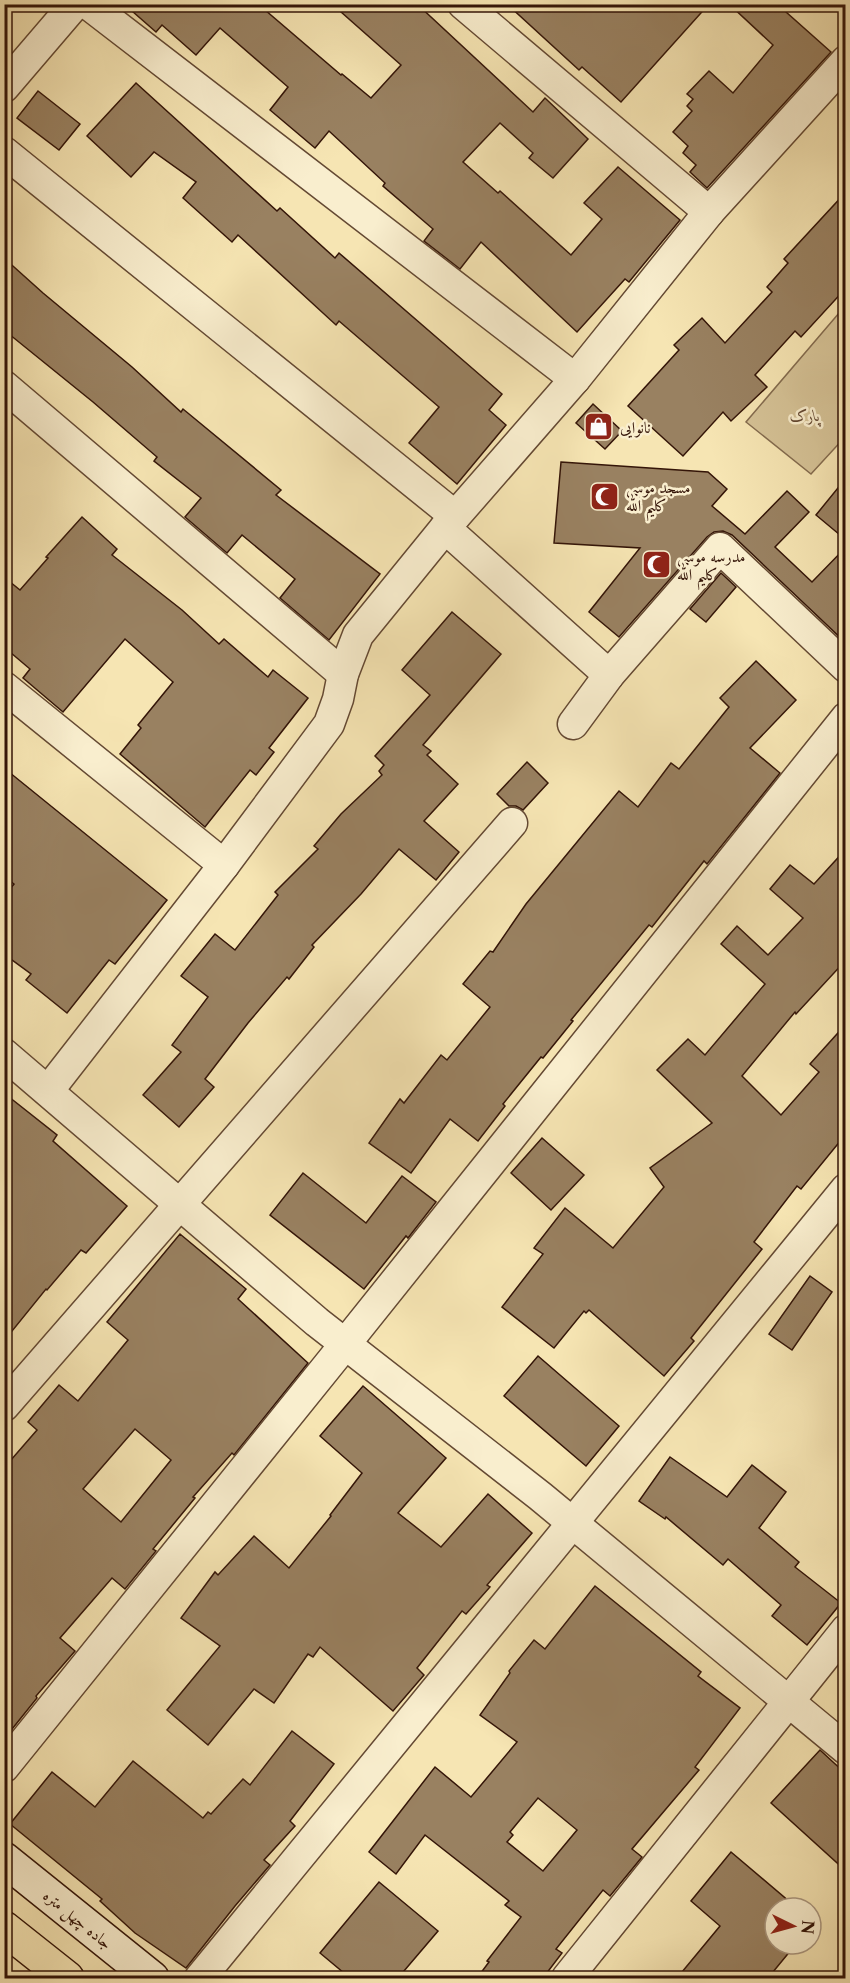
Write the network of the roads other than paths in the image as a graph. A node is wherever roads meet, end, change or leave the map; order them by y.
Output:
1 (75, 4) edge
2 (88, 4) edge
3 (463, 4) edge
4 (846, 61) edge
5 (4, 87) edge
6 (4, 152) edge
7 (709, 212) junction
8 (575, 379) junction
9 (4, 386) edge
10 (450, 522) junction
11 (846, 668) edge
12 (342, 674) junction
13 (609, 675) junction
14 (4, 687) edge
15 (846, 718) edge
16 (573, 724) dead end
17 (512, 823) dead end
18 (224, 865) junction
19 (4, 1054) edge
20 (48, 1090) junction
21 (846, 1189) edge
22 (181, 1204) junction
23 (345, 1344) junction
24 (4, 1406) edge
25 (573, 1523) junction
26 (846, 1630) edge
27 (789, 1700) junction
28 (846, 1749) edge
29 (4, 1767) edge
30 (4, 1859) edge
31 (4, 1928) edge
32 (67, 1978) edge
33 (152, 1978) edge
34 (200, 1978) edge
35 (567, 1978) edge

1 - 5 street
2 - 8 street
3 - 7 street
4 - 7 street
6 - 10 street
7 - 8 street
8 - 10 street
9 - 12 street
10 - 12 street
10 - 13 street
11 - 13 street
12 - 18 street
13 - 16 street
14 - 18 street
15 - 23 street
17 - 22 street
18 - 20 street
19 - 20 street
20 - 22 street
21 - 25 street
22 - 23 street
22 - 24 street
23 - 25 street
23 - 29 street
25 - 27 street
25 - 34 street
26 - 27 street
27 - 28 street
27 - 35 street
30 - 33 street, جاده چهل متره
31 - 32 main road

